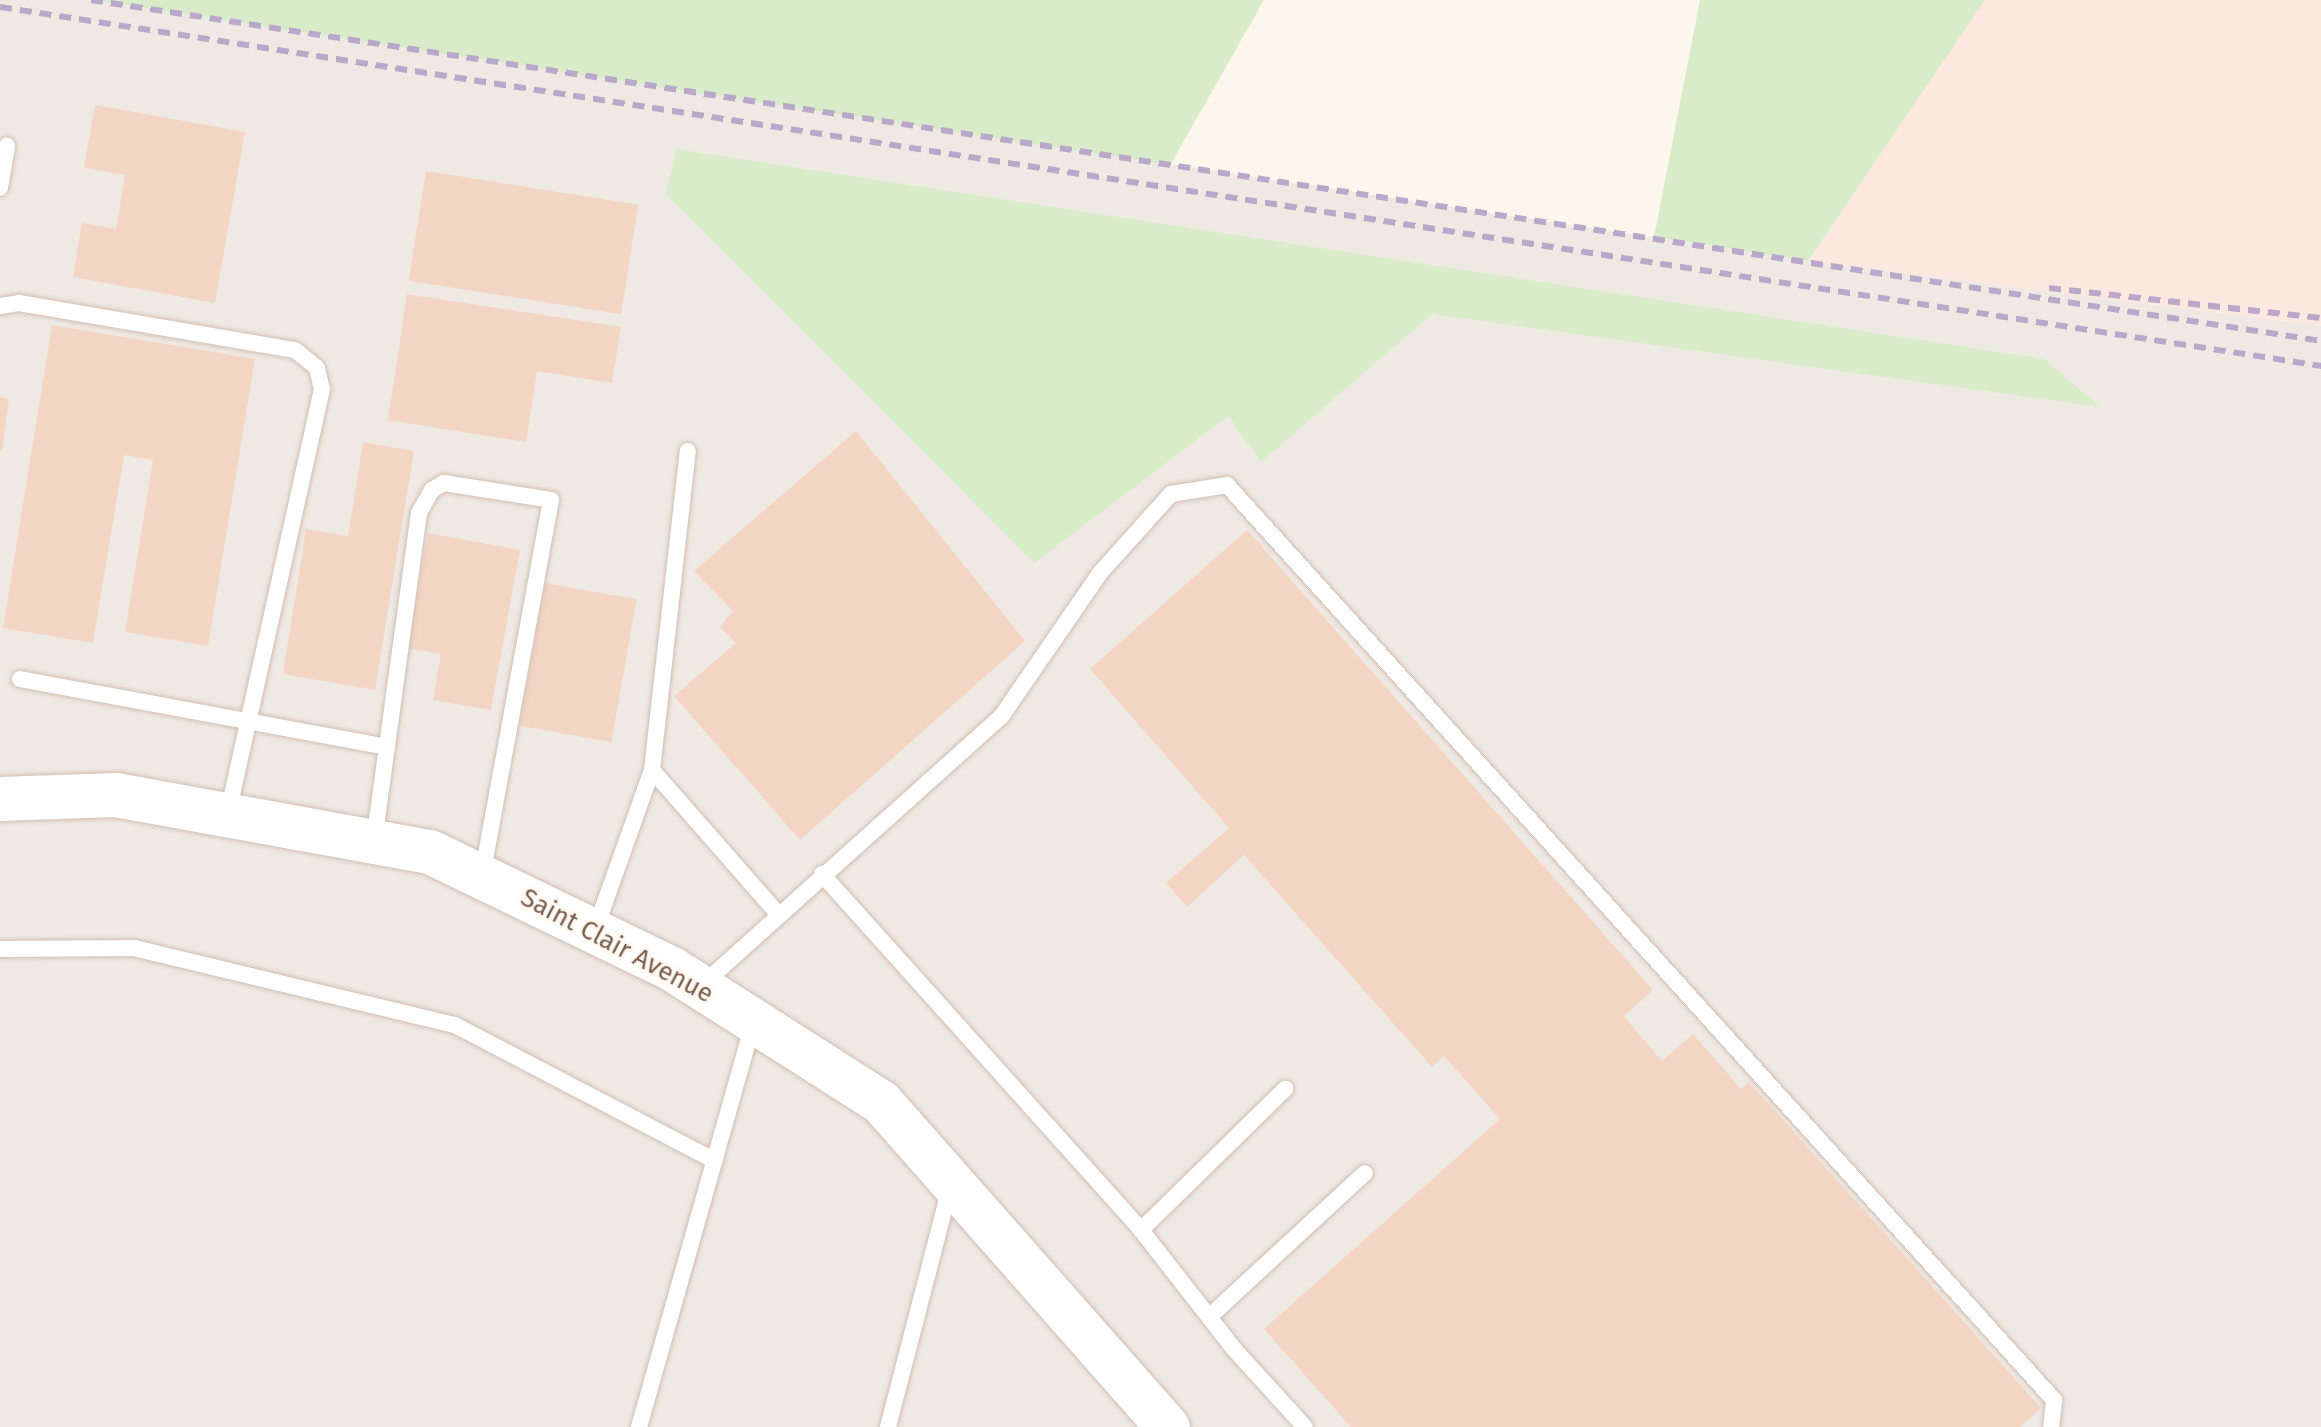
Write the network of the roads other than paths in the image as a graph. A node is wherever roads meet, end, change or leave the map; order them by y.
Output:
1 (7, 146) dead end
2 (0, 188) edge
3 (0, 306) edge
4 (688, 451) dead end
5 (20, 679) dead end
6 (249, 718) junction
7 (387, 747) junction
8 (652, 770) junction
9 (0, 799) edge
10 (228, 815) junction
11 (374, 842) junction
12 (822, 874) junction
13 (482, 877) junction
14 (778, 914) junction
15 (595, 932) junction
16 (0, 949) edge
17 (700, 987) junction
18 (754, 1021) junction
19 (1285, 1089) dead end
20 (715, 1161) junction
21 (1365, 1173) dead end
22 (951, 1181) junction
23 (1141, 1230) junction
24 (1209, 1317) junction
25 (639, 1427) edge
26 (888, 1427) edge
27 (1168, 1427) edge
28 (1305, 1427) edge
29 (2051, 1427) edge

1 - 2 lane
3 - 6 lane
4 - 8 lane
5 - 6 lane
6 - 7 lane
6 - 10 lane
7 - 11 lane
7 - 13 lane
8 - 14 lane
8 - 15 lane
9 - 10 street, Saint Clair Avenue
10 - 11 street, Saint Clair Avenue
11 - 13 street, Saint Clair Avenue
12 - 14 lane
12 - 23 lane
12 - 29 lane
13 - 15 street, Saint Clair Avenue
14 - 17 lane
15 - 17 street, Saint Clair Avenue
16 - 20 lane
17 - 18 street, Saint Clair Avenue
18 - 20 lane
18 - 22 street, Saint Clair Avenue
19 - 23 lane
20 - 25 lane
21 - 24 lane
22 - 26 lane
22 - 27 street, Saint Clair Avenue
23 - 24 lane
24 - 28 lane

